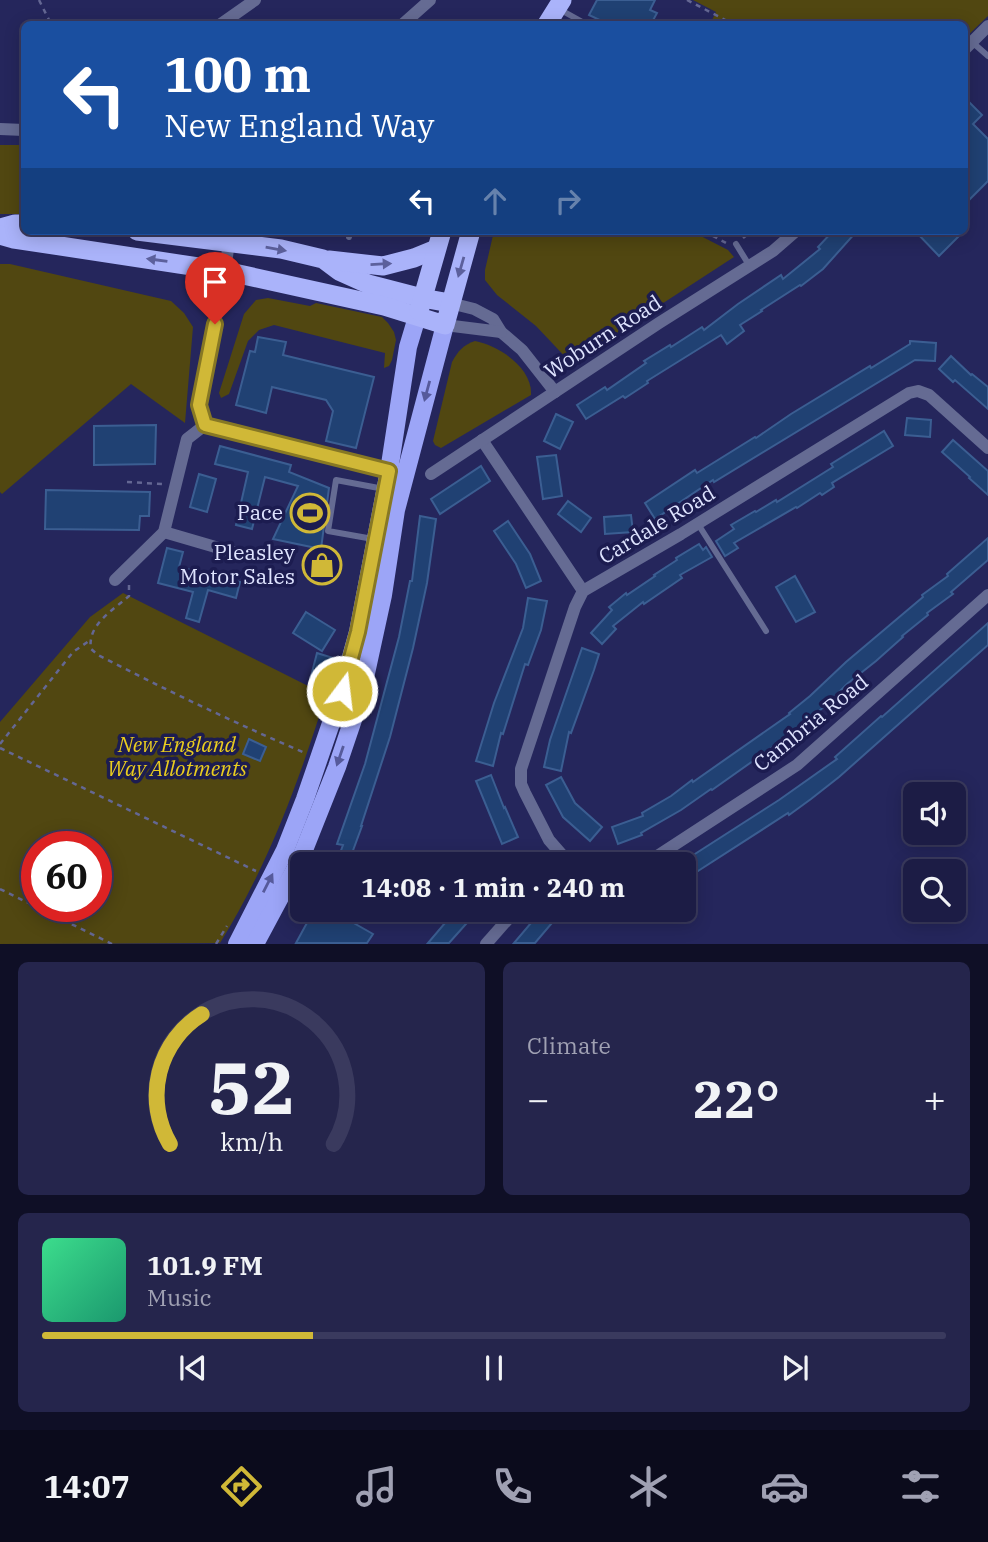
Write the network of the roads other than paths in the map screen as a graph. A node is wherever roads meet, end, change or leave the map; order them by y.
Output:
1 (255, 0) edge
2 (430, 0) edge
3 (560, 4) edge
4 (229, 21) edge
5 (407, 21) edge
6 (549, 21) edge
7 (582, 21) edge
8 (988, 26) edge
9 (968, 46) edge
10 (988, 56) edge
11 (0, 129) edge
12 (21, 130) edge
13 (21, 224) edge
14 (0, 228) edge
15 (0, 235) edge
16 (170, 235) edge
17 (470, 235) edge
18 (791, 235) edge
19 (439, 240) edge
20 (229, 242) junction
21 (736, 244) road end
22 (323, 259) junction
23 (749, 265) junction
24 (225, 271) junction
25 (450, 303) junction
26 (420, 308) junction
27 (445, 325) junction
28 (501, 332) junction
29 (555, 393) junction
30 (205, 425) junction
31 (482, 440) junction
32 (988, 448) edge
33 (431, 474) dead end
34 (395, 482) junction
35 (698, 524) junction
36 (164, 532) junction
37 (376, 540) junction
38 (236, 553) dead end
39 (119, 576) road end
40 (583, 591) junction
41 (988, 595) edge
42 (766, 631) dead end
43 (555, 852) edge
44 (663, 852) edge
45 (505, 922) edge
46 (243, 943) edge
47 (486, 943) edge

1 - 4 street
2 - 5 street
3 - 6 highway
3 - 7 lane
8 - 9 street
9 - 10 lane
11 - 12 street
13 - 14 highway
24 -> 15 highway
16 - 20 highway
17 -> 25 highway
18 - 23 street, Woburn Road
22 -> 19 highway
19 - 26 highway
20 -> 22 highway
20 - 24 street
21 - 23 lane
22 - 26 highway
23 - 29 street, Woburn Road
24 - 26 highway
24 - 30 street
25 - 26 highway
25 - 27 highway
25 - 28 street
26 - 27 highway
26 - 34 main road
27 - 28 street
27 -> 34 main road
28 - 29 street
29 - 31 street, Woburn Road
30 - 34 street
30 - 36 street
31 - 33 street, Woburn Road
31 - 40 street
32 - 35 street, Cardale Road
34 - 37 main road
34 - 37 lane
34 -> 46 main road
35 - 40 street, Cardale Road
35 - 42 lane
36 - 38 street
36 - 39 street
46 -> 37 main road
40 - 43 street
41 - 44 street, Cambria Road
45 - 47 street

